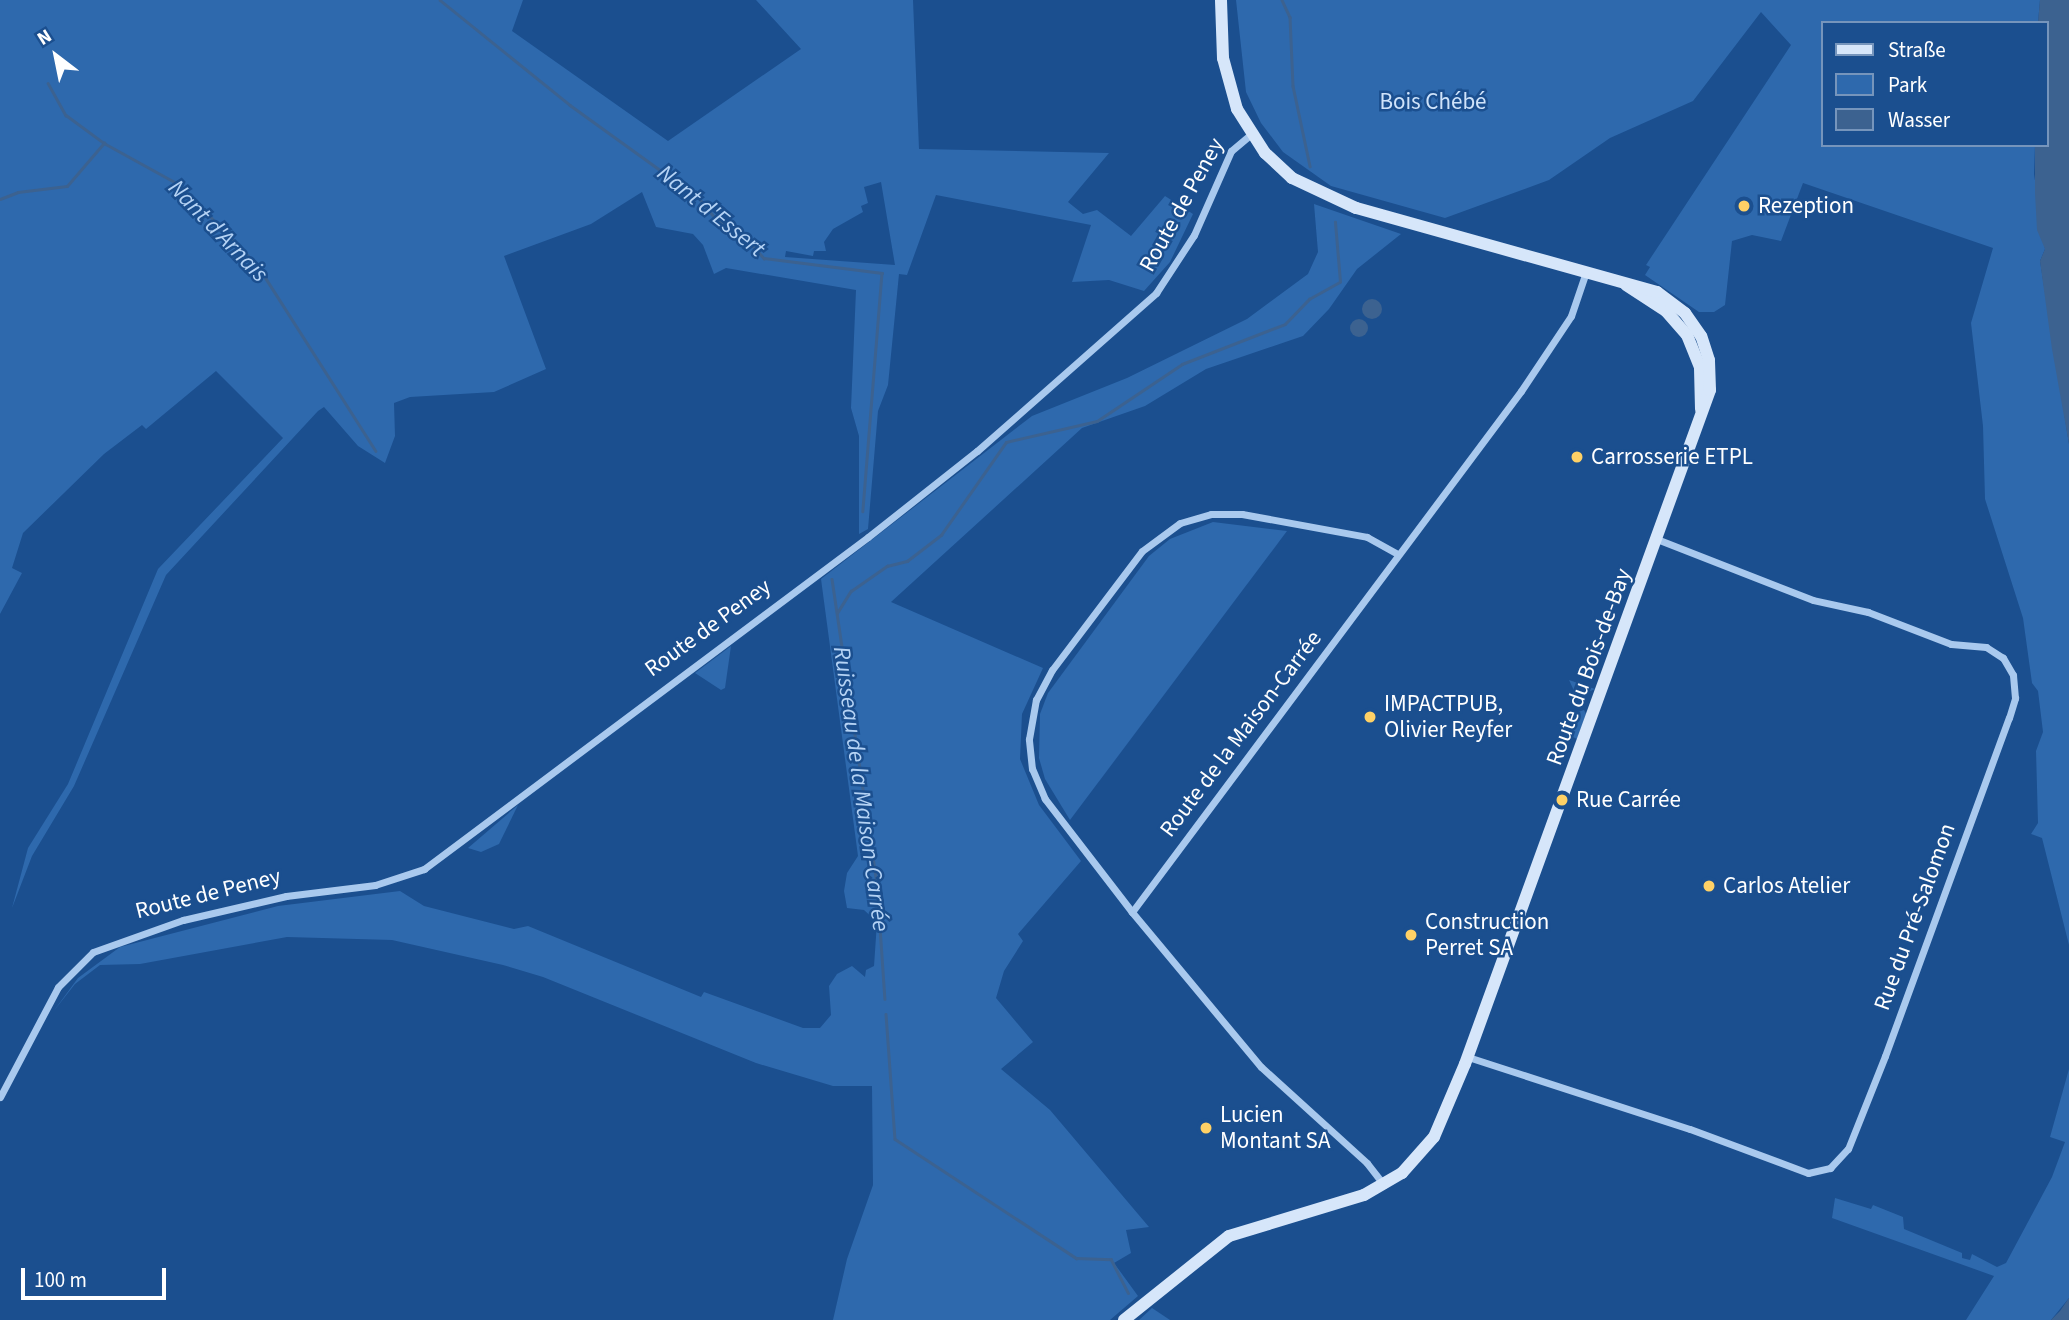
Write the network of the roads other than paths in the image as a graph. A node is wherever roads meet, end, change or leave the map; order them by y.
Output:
1 (1222, 0) edge
2 (1251, 134) junction
3 (1586, 271) junction
4 (1659, 540) junction
5 (1398, 554) junction
6 (1132, 912) junction
7 (1468, 1057) junction
8 (0, 1097) edge
9 (1384, 1185) junction
10 (1124, 1320) edge

1 - 2 main road, Route de Peney
2 - 3 main road, Route du Bois-de-Bay
2 - 8 street, Route de Peney
3 - 4 main road, Route du Bois-de-Bay
3 - 5 street, Route de la Maison-Carrée
4 - 7 main road, Route du Bois-de-Bay
4 - 7 street, Rue du Pré-Salomon
5 - 6 street, Route de la Maison-Carrée
5 - 6 street
6 - 9 street
7 - 9 main road, Route du Bois-de-Bay
9 - 10 main road, Route du Bois-de-Bay

